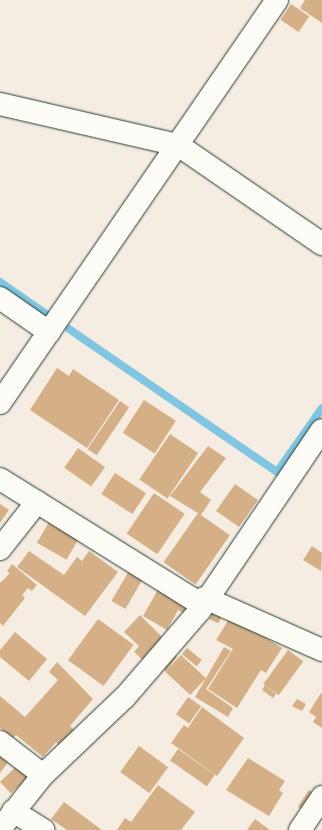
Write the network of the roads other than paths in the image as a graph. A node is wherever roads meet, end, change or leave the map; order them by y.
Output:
1 (277, 0) edge
2 (0, 104) edge
3 (178, 145) junction
4 (322, 244) edge
5 (0, 298) edge
6 (49, 332) junction
7 (0, 403) edge
8 (322, 430) edge
9 (0, 479) edge
10 (37, 502) junction
11 (0, 549) edge
12 (205, 598) junction
13 (322, 650) edge
14 (0, 742) edge
15 (43, 775) junction
16 (322, 797) edge
17 (13, 811) junction
18 (0, 829) edge
19 (43, 830) edge
20 (300, 830) edge

1 - 3 street
2 - 3 street
3 - 4 street
3 - 6 street
5 - 6 street
6 - 7 street
8 - 12 street
9 - 10 street
10 - 11 street
10 - 12 street
12 - 13 street
12 - 15 street
14 - 15 street
15 - 17 street
16 - 20 street
17 - 18 street
17 - 19 street

